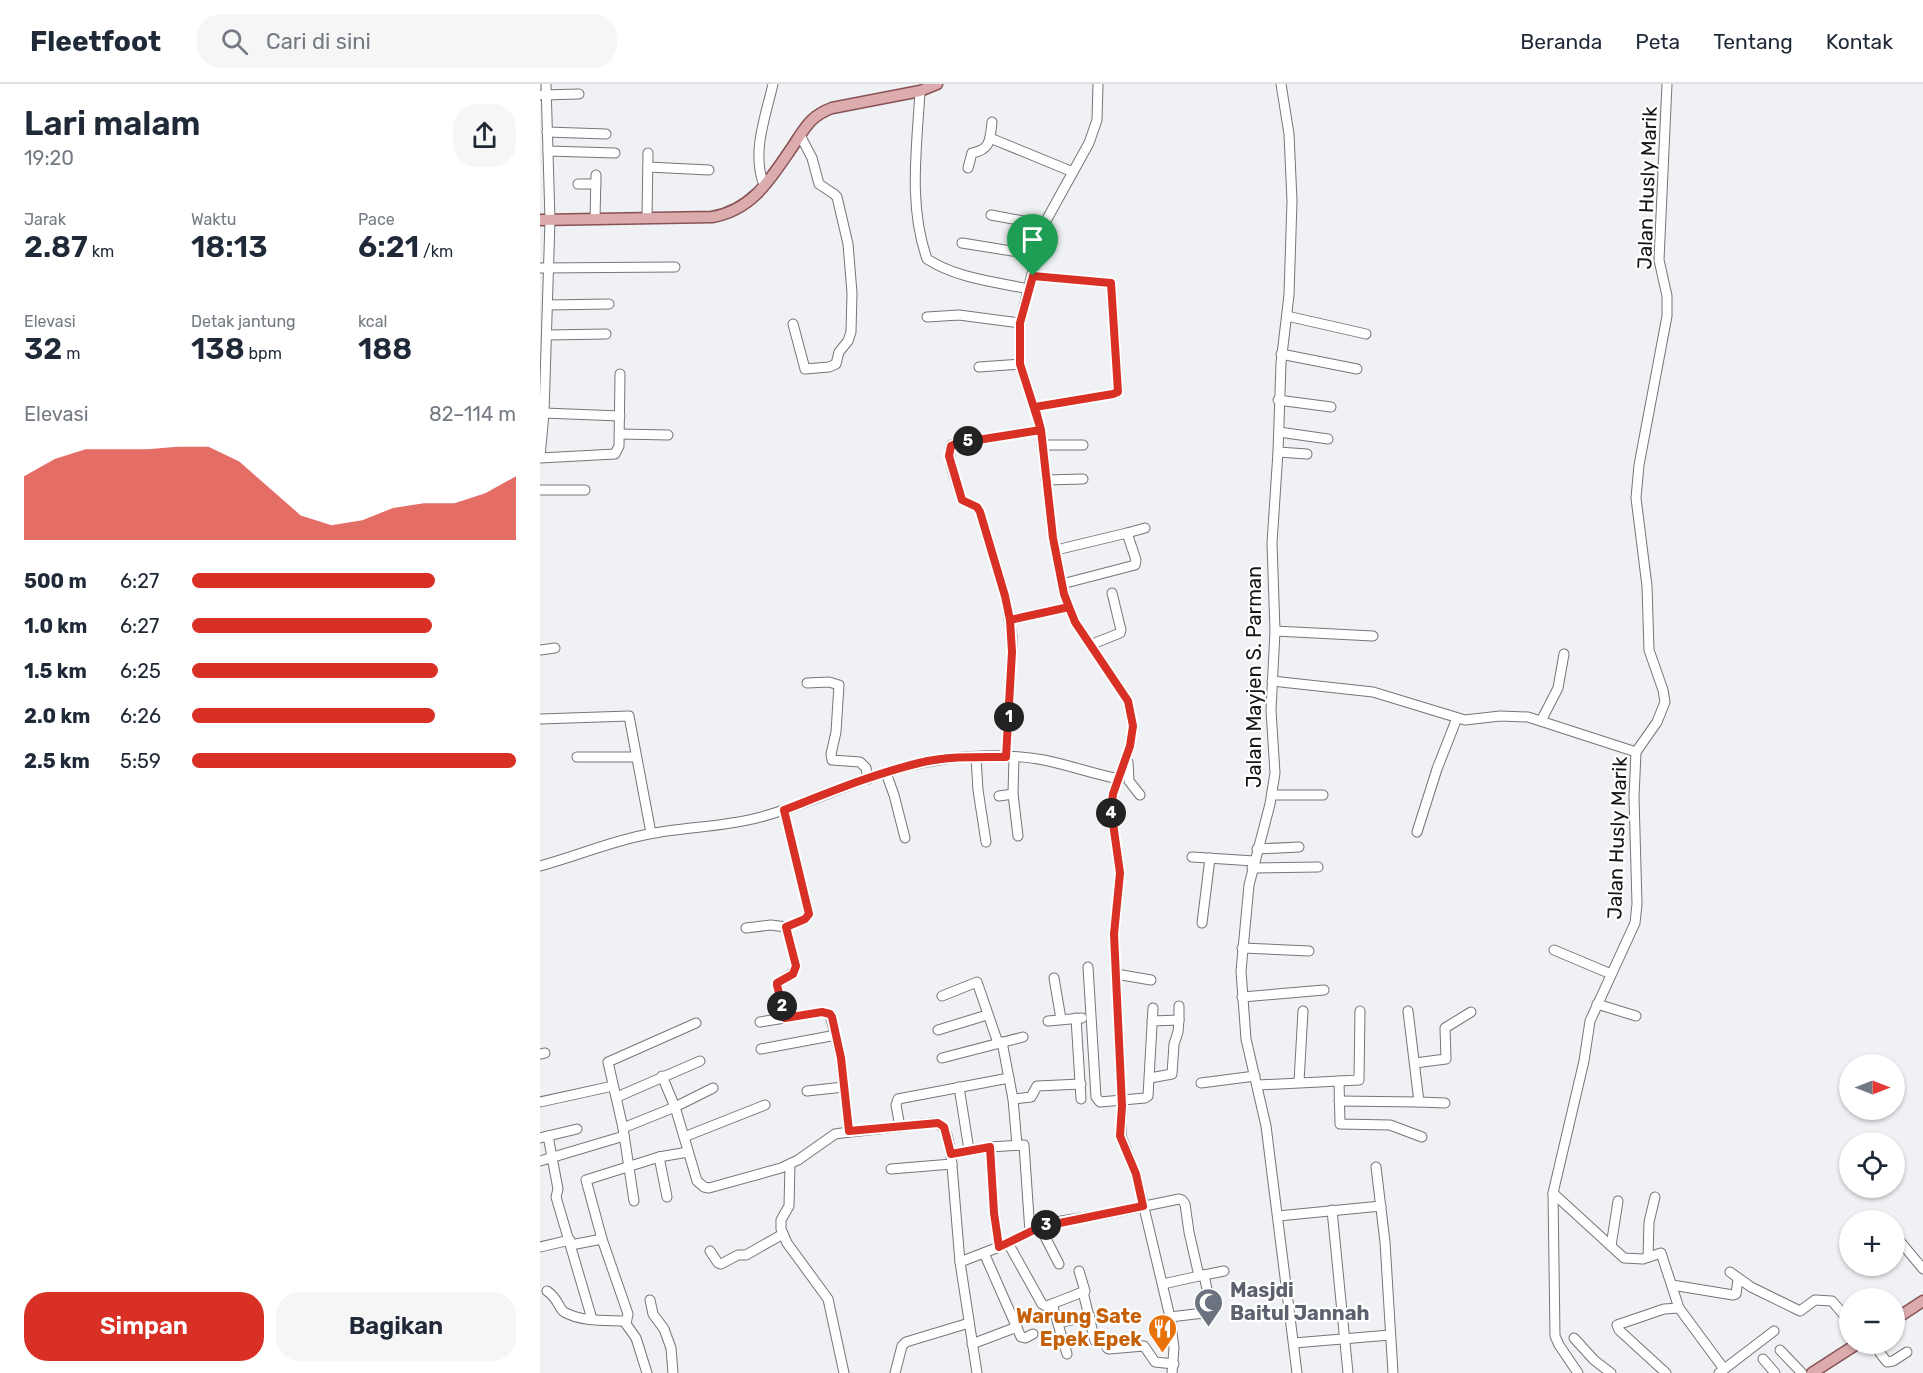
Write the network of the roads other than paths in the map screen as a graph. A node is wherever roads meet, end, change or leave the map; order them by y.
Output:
1 (546, 84) edge
2 (773, 84) edge
3 (938, 84) edge
4 (1098, 84) edge
5 (1281, 84) edge
6 (1667, 84) edge
7 (920, 91) junction
8 (579, 94) dead end
9 (543, 95) edge
10 (992, 122) dead end
11 (606, 134) dead end
12 (800, 135) junction
13 (545, 137) edge
14 (990, 138) junction
15 (548, 151) junction
16 (615, 153) dead end
17 (648, 153) dead end
18 (648, 167) junction
19 (968, 168) dead end
20 (709, 170) dead end
21 (1072, 172) junction
22 (578, 184) dead end
23 (764, 185) junction
24 (991, 215) dead end
25 (647, 218) junction
26 (595, 219) junction
27 (545, 220) edge
28 (1045, 225) junction
29 (962, 243) dead end
30 (1037, 255) junction
31 (675, 267) dead end
32 (544, 268) edge
33 (1033, 276) junction
34 (1029, 289) junction
35 (609, 304) dead end
36 (545, 312) edge
37 (1287, 316) junction
38 (927, 317) dead end
39 (1020, 323) junction
40 (793, 324) dead end
41 (606, 334) dead end
42 (1366, 334) dead end
43 (547, 335) junction
44 (1281, 354) junction
45 (543, 358) edge
46 (1020, 364) junction
47 (979, 367) dead end
48 (1357, 369) dead end
49 (620, 374) dead end
50 (542, 391) edge
51 (1278, 400) junction
52 (1035, 407) junction
53 (1331, 407) dead end
54 (544, 413) junction
55 (620, 416) junction
56 (1041, 430) junction
57 (1279, 432) junction
58 (620, 434) junction
59 (668, 435) dead end
60 (1328, 439) dead end
61 (1042, 445) junction
62 (1083, 445) dead end
63 (1278, 452) junction
64 (1307, 454) dead end
65 (540, 457) edge
66 (1083, 478) dead end
67 (1046, 480) junction
68 (540, 490) edge
69 (585, 490) dead end
70 (1145, 528) dead end
71 (1127, 533) junction
72 (1056, 550) junction
73 (1062, 584) junction
74 (1112, 593) dead end
75 (1069, 607) junction
76 (1010, 620) junction
77 (1275, 631) junction
78 (1373, 636) dead end
79 (1090, 645) junction
80 (555, 648) dead end
81 (540, 650) edge
82 (1564, 654) dead end
83 (1272, 681) junction
84 (807, 683) dead end
85 (1457, 718) junction
86 (540, 719) edge
87 (1541, 721) junction
88 (1635, 752) junction
89 (1128, 753) junction
90 (578, 757) dead end
91 (635, 757) junction
92 (976, 757) junction
93 (1010, 757) junction
94 (886, 773) junction
95 (868, 779) junction
96 (1119, 779) junction
97 (1013, 794) junction
98 (1140, 795) dead end
99 (1272, 795) junction
100 (1323, 795) dead end
101 (999, 796) dead end
102 (784, 810) junction
103 (1417, 832) dead end
104 (651, 833) junction
105 (1018, 836) dead end
106 (904, 838) dead end
107 (986, 842) dead end
108 (1299, 847) dead end
109 (1257, 849) junction
110 (1192, 856) dead end
111 (1210, 858) junction
112 (1253, 865) junction
113 (540, 866) edge
114 (1318, 867) dead end
115 (1202, 923) dead end
116 (786, 927) junction
117 (746, 928) dead end
118 (1242, 948) junction
119 (1554, 950) dead end
120 (1309, 951) dead end
121 (1088, 967) dead end
122 (1116, 974) junction
123 (1611, 974) junction
124 (1054, 978) dead end
125 (1151, 980) dead end
126 (1324, 990) dead end
127 (942, 996) dead end
128 (1242, 997) junction
129 (1597, 1004) junction
130 (1179, 1006) dead end
131 (1153, 1008) dead end
132 (1304, 1011) dead end
133 (1360, 1011) dead end
134 (1408, 1011) dead end
135 (1471, 1012) dead end
136 (987, 1015) junction
137 (1636, 1016) dead end
138 (1090, 1017) junction
139 (785, 1018) junction
140 (1076, 1018) junction
141 (1061, 1019) junction
142 (1179, 1020) junction
143 (1048, 1021) dead end
144 (1152, 1021) junction
145 (760, 1022) dead end
146 (696, 1023) dead end
147 (938, 1030) dead end
148 (836, 1035) junction
149 (1023, 1037) dead end
150 (1000, 1043) junction
151 (761, 1048) dead end
152 (942, 1058) dead end
153 (700, 1061) dead end
154 (1415, 1063) junction
155 (662, 1076) junction
156 (1009, 1078) junction
157 (1150, 1078) junction
158 (1256, 1081) junction
159 (1339, 1081) junction
160 (1299, 1082) junction
161 (1201, 1083) dead end
162 (1081, 1084) junction
163 (613, 1086) junction
164 (844, 1087) junction
165 (959, 1087) junction
166 (713, 1088) dead end
167 (807, 1091) dead end
168 (617, 1097) junction
169 (1013, 1099) junction
170 (1081, 1099) dead end
171 (1122, 1100) junction
172 (1339, 1101) junction
173 (540, 1102) edge
174 (1419, 1102) junction
175 (1444, 1103) dead end
176 (765, 1105) dead end
177 (675, 1107) junction
178 (900, 1127) junction
179 (577, 1129) dead end
180 (849, 1131) junction
181 (623, 1132) junction
182 (544, 1137) edge
183 (684, 1137) junction
184 (1422, 1137) dead end
185 (1017, 1145) junction
186 (990, 1147) junction
187 (969, 1150) junction
188 (688, 1152) junction
189 (951, 1154) junction
190 (659, 1157) junction
191 (552, 1158) junction
192 (540, 1161) edge
193 (790, 1164) junction
194 (952, 1164) junction
195 (629, 1166) junction
196 (1376, 1167) dead end
197 (891, 1169) dead end
198 (1553, 1193) junction
199 (667, 1197) dead end
200 (1655, 1197) dead end
201 (634, 1201) dead end
202 (1618, 1202) dead end
203 (1143, 1206) junction
204 (1381, 1206) junction
205 (1332, 1210) junction
206 (1278, 1216) junction
207 (1040, 1227) junction
208 (1030, 1232) junction
209 (783, 1234) junction
210 (603, 1239) junction
211 (570, 1242) junction
212 (1003, 1245) junction
213 (1611, 1246) junction
214 (540, 1247) edge
215 (1905, 1247) edge
216 (710, 1251) dead end
217 (984, 1253) junction
218 (1648, 1257) junction
219 (960, 1262) junction
220 (1059, 1264) dead end
221 (1923, 1269) edge
222 (1079, 1271) dead end
223 (1224, 1271) dead end
224 (1730, 1272) dead end
225 (1202, 1275) junction
226 (1738, 1279) junction
227 (1163, 1284) junction
228 (1672, 1285) junction
229 (548, 1291) dead end
230 (1083, 1292) junction
231 (1208, 1294) dead end
232 (650, 1300) dead end
233 (1923, 1301) edge
234 (1052, 1304) junction
235 (1679, 1308) junction
236 (1839, 1308) edge
237 (1212, 1312) dead end
238 (1905, 1313) edge
239 (1090, 1316) junction
240 (1170, 1317) junction
241 (592, 1319) junction
242 (626, 1321) junction
243 (969, 1323) junction
244 (1058, 1323) junction
245 (1017, 1327) junction
246 (1774, 1331) dead end
247 (1033, 1334) dead end
248 (1390, 1335) junction
249 (1574, 1338) dead end
250 (1344, 1339) junction
251 (1294, 1343) junction
252 (972, 1344) junction
253 (1780, 1350) dead end
254 (1067, 1354) dead end
255 (1840, 1354) edge
256 (1881, 1354) edge
257 (1904, 1354) edge
258 (1763, 1359) dead end
259 (1173, 1369) edge
260 (1721, 1371) edge
261 (647, 1373) edge
262 (674, 1373) edge
263 (844, 1373) edge
264 (895, 1373) edge
265 (977, 1373) edge
266 (1298, 1373) edge
267 (1348, 1373) edge
268 (1393, 1373) edge
269 (1578, 1373) edge
270 (1611, 1373) edge
271 (1666, 1373) edge
272 (1775, 1373) edge
273 (1802, 1373) edge
274 (1812, 1373) edge

1 - 9 street
2 - 23 street
3 - 7 main road
4 - 21 street
5 - 37 street, Jalan Mayjen S. Parman
6 - 88 street, Jalan Husly Marik
7 - 12 main road
7 - 34 street
8 - 9 street
9 - 13 street
10 - 14 street
11 - 13 street
12 - 23 main road
12 - 40 street
13 - 15 street
14 - 19 street
14 - 21 street
15 - 16 street
15 - 27 street
17 - 18 street
18 - 20 street
18 - 25 street
21 - 28 street
22 - 26 street
23 - 25 main road
24 - 28 street
25 - 26 main road
26 - 27 main road
27 - 32 street
28 - 30 street
29 - 30 street
30 - 33 street
31 - 32 street
32 - 36 street
33 - 34 street
33 - 52 street
34 - 39 street
35 - 36 street
36 - 43 street
37 - 42 street
37 - 44 street, Jalan Mayjen S. Parman
38 - 39 street
39 - 46 street
41 - 43 street
43 - 45 street
44 - 48 street
44 - 51 street, Jalan Mayjen S. Parman
45 - 50 street
46 - 47 street
46 - 52 street
49 - 55 street
50 - 54 street
51 - 53 street
51 - 57 street, Jalan Mayjen S. Parman
52 - 56 street
54 - 55 street
54 - 65 street
55 - 58 street
56 - 61 street
56 - 76 street
57 - 60 street
57 - 63 street, Jalan Mayjen S. Parman
58 - 59 street
58 - 65 street
61 - 62 street
61 - 67 street
63 - 64 street
63 - 77 street, Jalan Mayjen S. Parman
66 - 67 street
67 - 72 street
68 - 69 street
70 - 71 street
71 - 72 street
71 - 73 street
72 - 73 street
73 - 75 street
74 - 79 street
75 - 76 street
75 - 79 street
76 - 93 street
77 - 78 street
77 - 83 street, Jalan Mayjen S. Parman
79 - 89 street
80 - 81 street
82 - 87 street
83 - 85 street
83 - 99 street, Jalan Mayjen S. Parman
84 - 95 street
85 - 87 street
85 - 103 street
86 - 91 street
87 - 88 street
88 - 123 street, Jalan Husly Marik
89 - 96 street
89 - 98 street
90 - 91 street
91 - 104 street
92 - 93 street
92 - 94 street
92 - 107 street
93 - 96 street
93 - 97 street
94 - 95 street
94 - 106 street
95 - 102 street
96 - 122 street
97 - 101 street
97 - 105 street
99 - 100 street
99 - 109 street, Jalan Mayjen S. Parman
102 - 104 street
102 - 116 street
104 - 113 street
108 - 109 street
109 - 112 street, Jalan Mayjen S. Parman
110 - 111 street
111 - 112 street
111 - 115 street
112 - 114 street
112 - 118 street, Jalan Mayjen S. Parman
116 - 117 street
116 - 139 street
118 - 120 street
118 - 128 street, Jalan Mayjen S. Parman
119 - 123 street
121 - 138 street
122 - 125 street
122 - 171 street
123 - 129 street, Jalan Husly Marik
124 - 141 street
126 - 128 street
127 - 136 street
128 - 158 street, Jalan Mayjen S. Parman
129 - 137 street
129 - 198 street, Jalan Husly Marik
130 - 142 street
131 - 144 street
132 - 160 street
133 - 159 street
134 - 154 street
135 - 154 street
136 - 147 street
136 - 150 street
138 - 140 street
138 - 171 street
139 - 145 street
139 - 148 street
140 - 141 street
140 - 162 street
141 - 143 street
142 - 144 street
142 - 157 street
144 - 157 street
146 - 163 street
148 - 151 street
148 - 164 street
149 - 150 street
150 - 152 street
150 - 156 street
153 - 155 street
154 - 174 street
155 - 168 street
155 - 177 street
156 - 165 street
156 - 169 street
157 - 171 street
158 - 160 street
158 - 161 street
158 - 206 street, Jalan Mayjen S. Parman
159 - 160 street
159 - 172 street
162 - 169 street
162 - 170 street
163 - 168 street
163 - 173 street
164 - 167 street
164 - 180 street
165 - 178 street
165 - 187 street
166 - 177 street
168 - 181 street
169 - 185 street
171 - 203 street
172 - 174 street
172 - 184 street
174 - 175 street
176 - 183 street
177 - 181 street
177 - 183 street
178 - 180 street
178 - 189 street
179 - 182 street
180 - 193 street
181 - 191 street
181 - 195 street
182 - 191 street
183 - 188 street
185 - 186 street
185 - 208 street
186 - 187 street
186 - 212 street
187 - 189 street
188 - 190 street
188 - 193 street
189 - 194 street
190 - 195 street
190 - 199 street
191 - 192 street
191 - 211 street
193 - 209 street
194 - 197 street
194 - 219 street
195 - 201 street
195 - 210 street
196 - 204 street
198 - 213 street
198 - 269 street, Jalan Husly Marik
200 - 218 street
202 - 213 street
203 - 207 street
203 - 225 street
203 - 227 street
204 - 205 street
204 - 248 street
205 - 206 street
205 - 250 street
206 - 251 street, Jalan Mayjen S. Parman
207 - 208 street
207 - 220 street
208 - 212 street
209 - 216 street
209 - 263 street
210 - 211 street
210 - 242 street
211 - 214 street
211 - 241 street
212 - 217 street
212 - 234 street
213 - 218 street
215 - 221 street
217 - 219 street
217 - 245 street
218 - 228 street
219 - 243 street
222 - 230 street
223 - 225 street
224 - 226 street
225 - 227 street
225 - 231 street
226 - 228 street
226 - 236 street
227 - 240 street
228 - 235 street
229 - 241 street
230 - 234 street
230 - 239 street
232 - 262 street
233 - 238 main road
234 - 244 street
235 - 260 street
235 - 271 street
237 - 240 street
239 - 244 street
239 - 259 street
240 - 259 street
241 - 242 street
242 - 261 street
243 - 252 street
243 - 264 street
244 - 254 street
245 - 247 street
245 - 252 street
246 - 260 street
248 - 250 street
248 - 268 street
249 - 270 street
250 - 251 street
250 - 267 street
251 - 266 street, Jalan Mayjen S. Parman
252 - 265 street
253 - 273 street
255 - 274 main road
256 - 257 street
258 - 272 street

